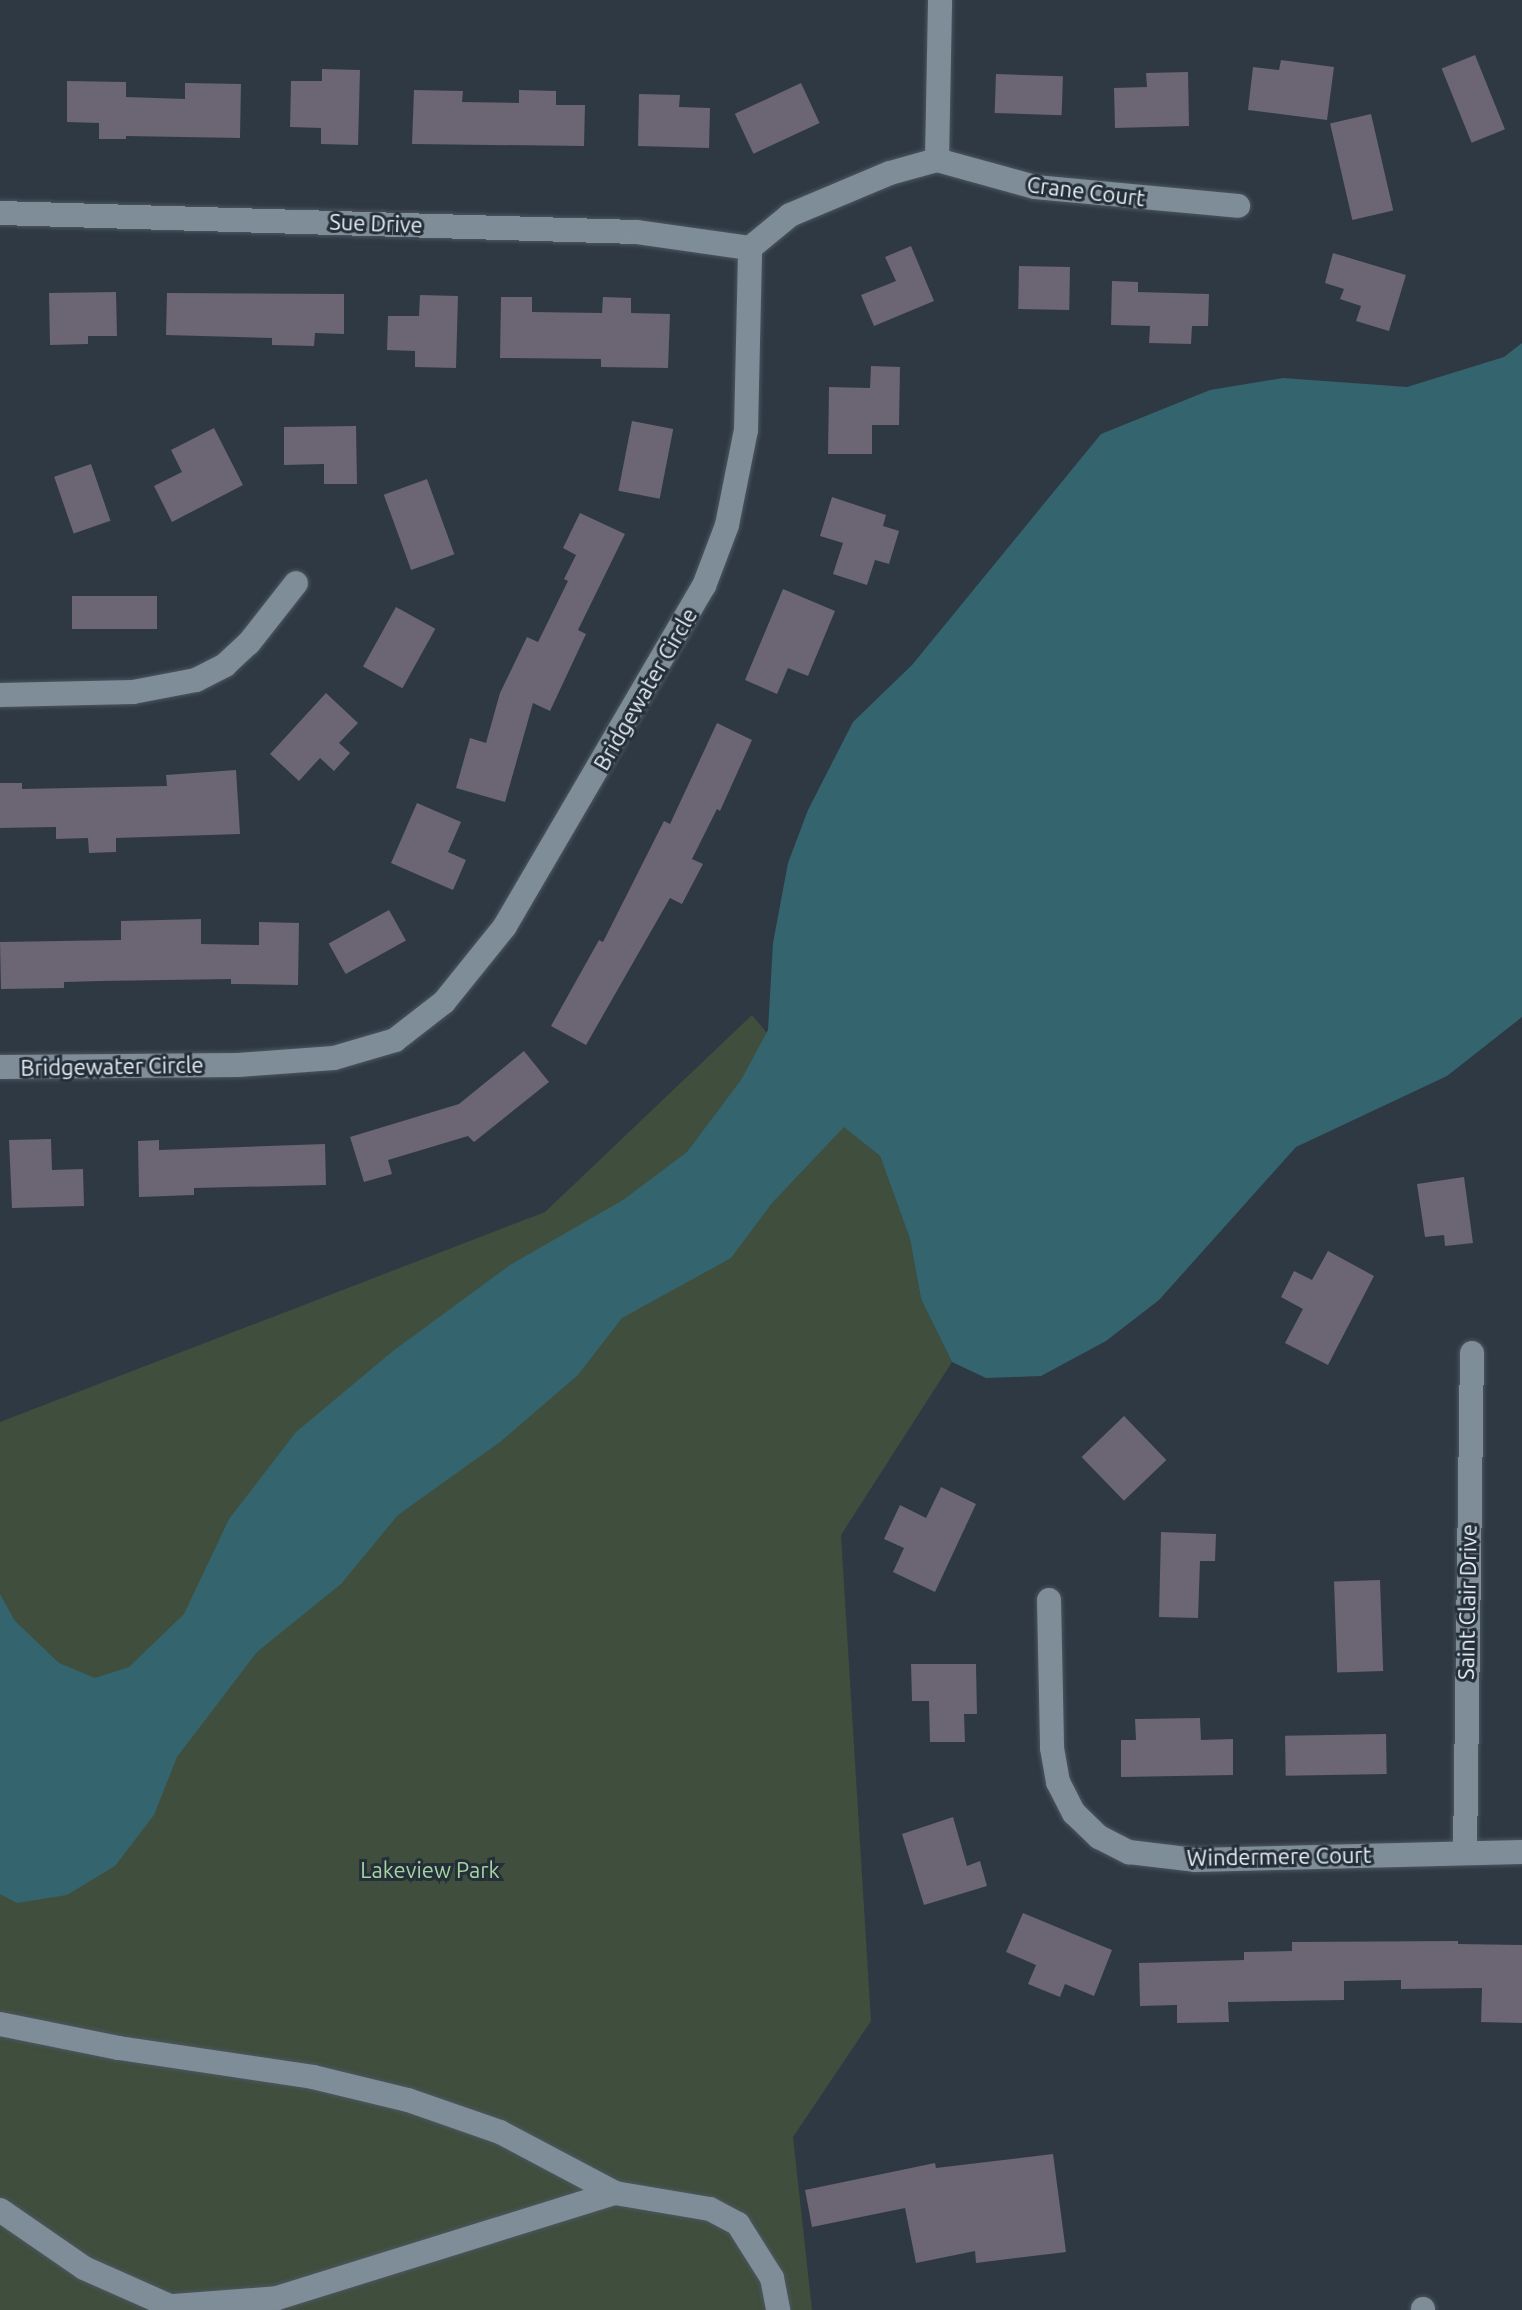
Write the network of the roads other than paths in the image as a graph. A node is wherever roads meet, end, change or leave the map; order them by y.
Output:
1 (940, 0) edge
2 (937, 160) junction
3 (1238, 206) dead end
4 (0, 213) edge
5 (750, 248) junction
6 (296, 583) dead end
7 (0, 695) edge
8 (0, 1067) edge
9 (1472, 1353) dead end
10 (1049, 1600) dead end
11 (1465, 1852) junction
12 (1522, 1852) edge
13 (0, 2024) edge
14 (615, 2193) junction
15 (0, 2210) edge
16 (177, 2308) edge
17 (778, 2310) edge

1 - 2 street
2 - 3 street, Crane Court
2 - 5 street
4 - 5 street, Sue Drive
5 - 8 street, Bridgewater Circle
6 - 7 street
9 - 11 street, Saint Clair Drive
10 - 11 street, Windermere Court
11 - 12 street, Windermere Court
13 - 14 street
14 - 16 street
14 - 17 street
15 - 16 street

